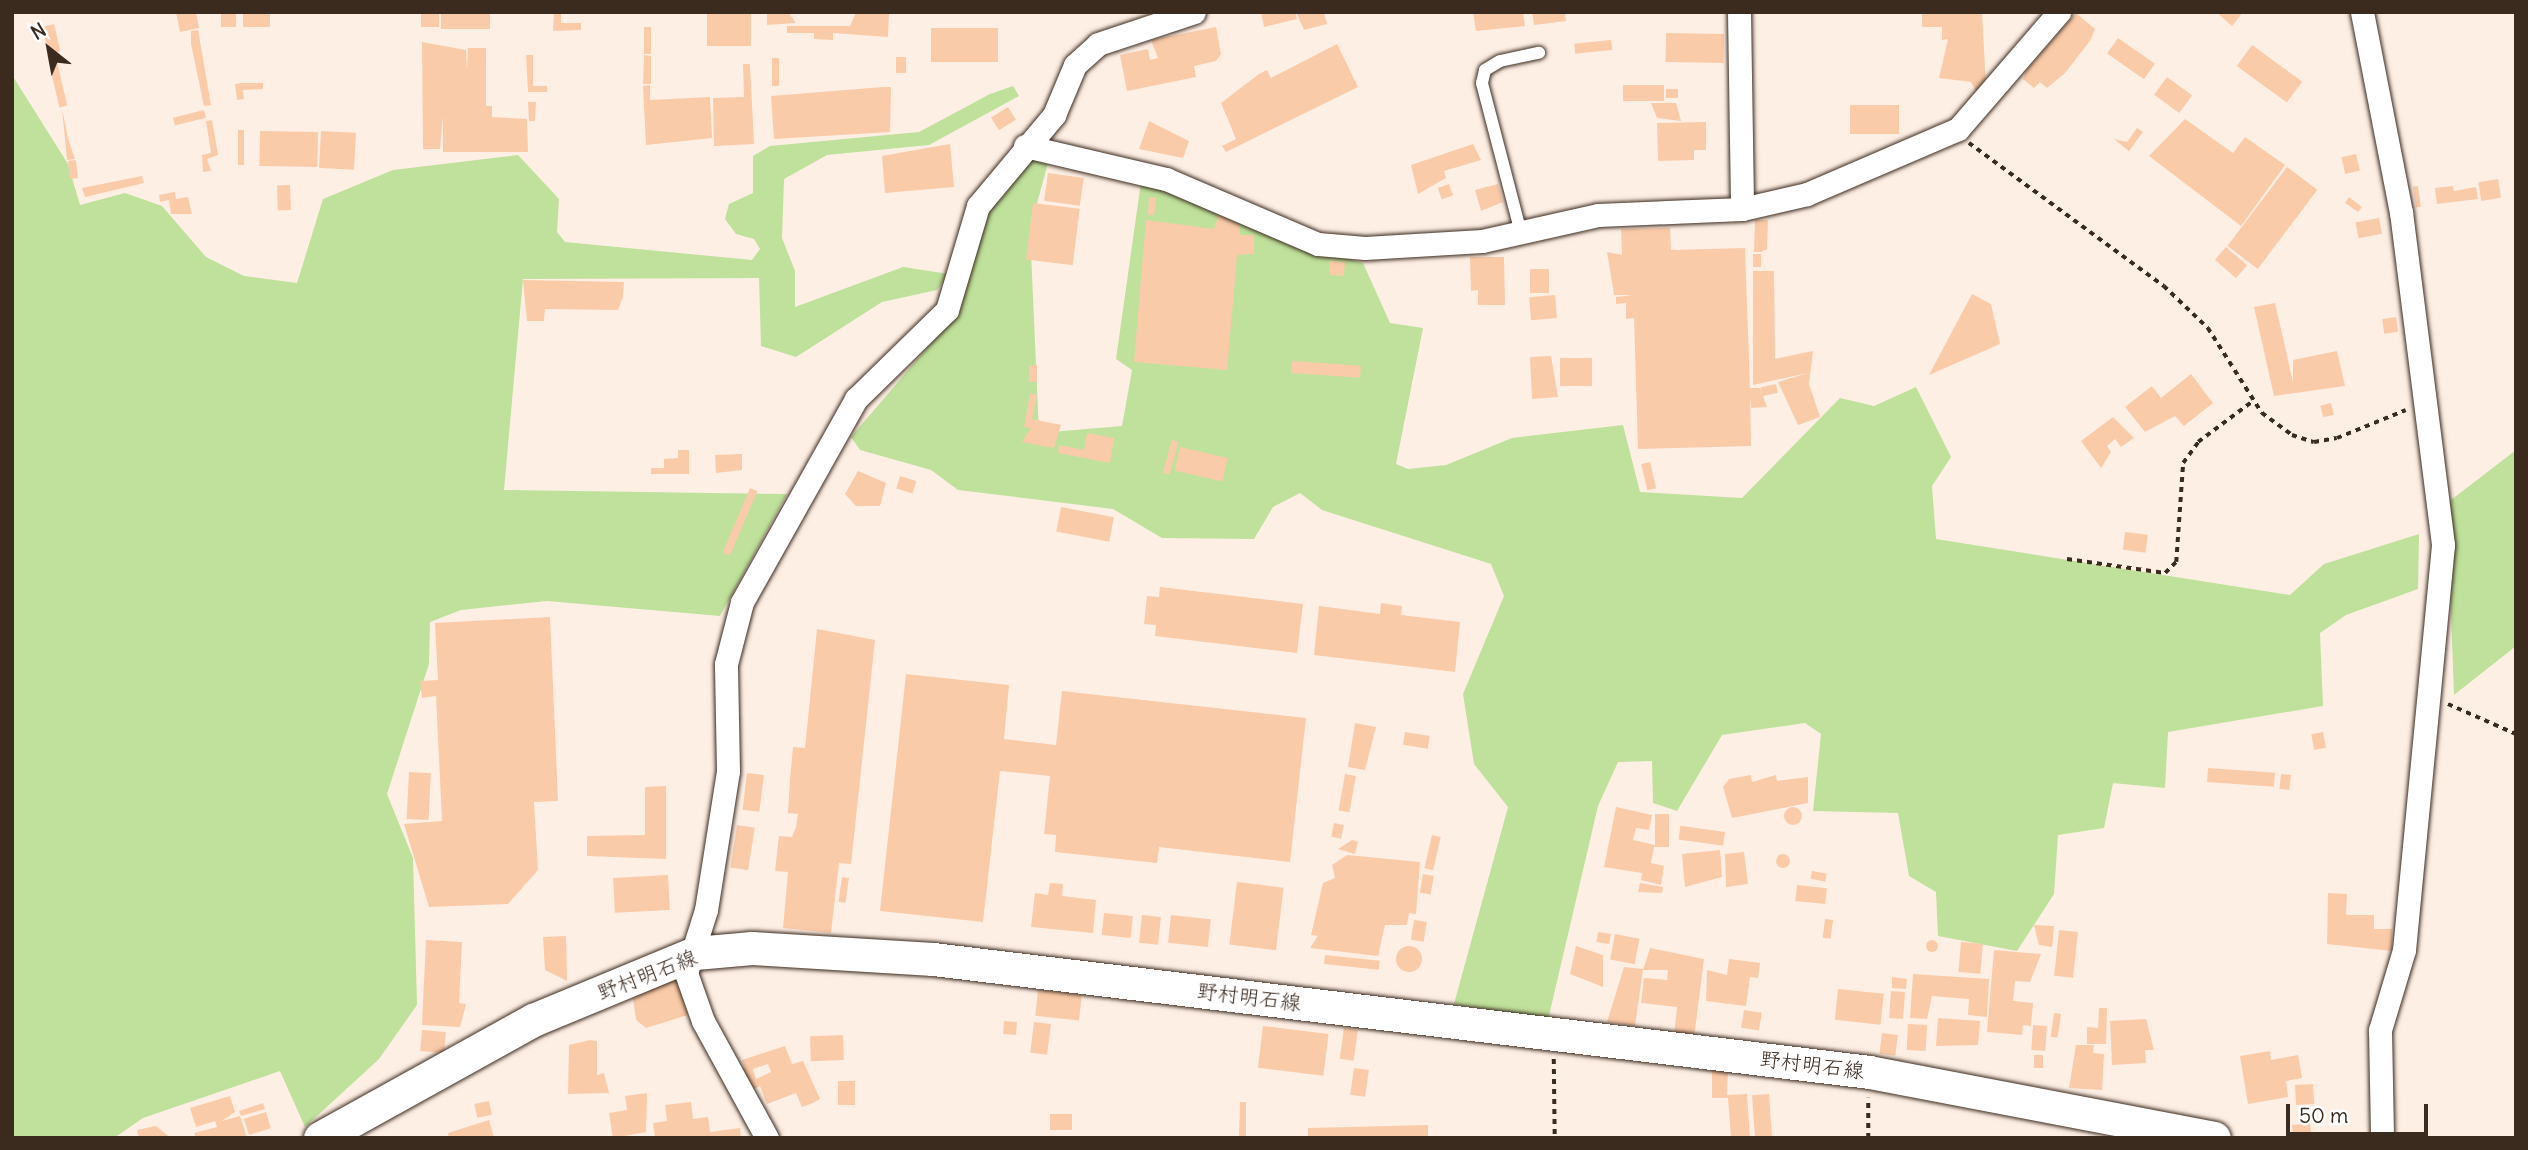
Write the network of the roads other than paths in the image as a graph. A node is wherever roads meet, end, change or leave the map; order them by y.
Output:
1 (1194, 12) edge
2 (1739, 12) edge
3 (2059, 12) edge
4 (2362, 12) edge
5 (1539, 53) dead end
6 (1025, 146) junction
7 (1742, 209) junction
8 (1521, 233) junction
9 (695, 953) junction
10 (2194, 1136) edge
11 (320, 1138) edge
12 (767, 1138) edge
13 (2382, 1138) edge

1 - 6 street
2 - 7 street
3 - 7 street
4 - 13 street
5 - 8 lane
6 - 8 street
6 - 9 street
7 - 8 street
9 - 10 main road, 野村明石線
9 - 11 main road, 野村明石線
9 - 12 street

